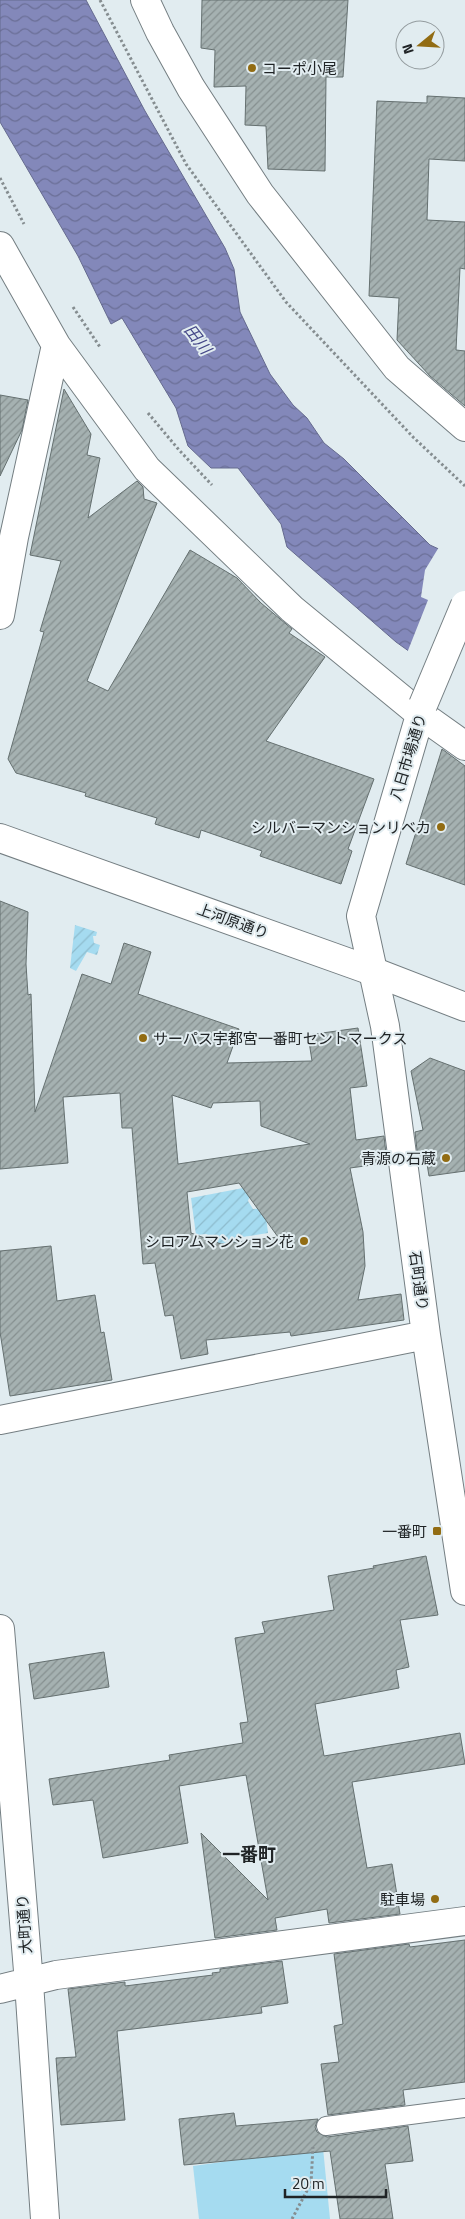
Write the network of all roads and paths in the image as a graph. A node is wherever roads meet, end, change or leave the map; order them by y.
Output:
1 (145, 0) edge
2 (0, 178) edge
3 (28, 230) dead end
4 (2, 254) edge
5 (71, 303) dead end
6 (56, 345) junction
7 (103, 352) dead end
8 (143, 407) dead end
9 (465, 426) edge
10 (216, 489) dead end
11 (7, 534) edge
12 (465, 605) edge
13 (0, 615) edge
14 (422, 710) junction
15 (465, 746) edge
16 (0, 838) edge
17 (372, 971) junction
18 (465, 1007) edge
19 (426, 1335) junction
20 (0, 1420) edge
21 (465, 1591) edge
22 (0, 1629) edge
23 (465, 1921) edge
24 (29, 1982) junction
25 (0, 1989) edge
26 (465, 2108) edge
27 (326, 2126) joint
28 (44, 2219) edge
29 (292, 2219) edge

1 - 9 street
2 - 3 path
4 - 6 street
5 - 7 path
6 - 11 street
6 - 14 street
8 - 10 path
11 - 13 street
12 - 14 street, 八日市場通り, bridge
14 - 15 street
14 - 17 street, 八日市場通り
16 - 17 street, 上河原通り
17 - 18 street, 上河原通り
17 - 19 street, 石町通り
19 - 20 street
19 - 21 street, 石町通り
22 - 24 street, 大町通り
23 - 24 street
24 - 25 street
24 - 28 street, 大町通り
26 - 27 lane
27 - 29 path

